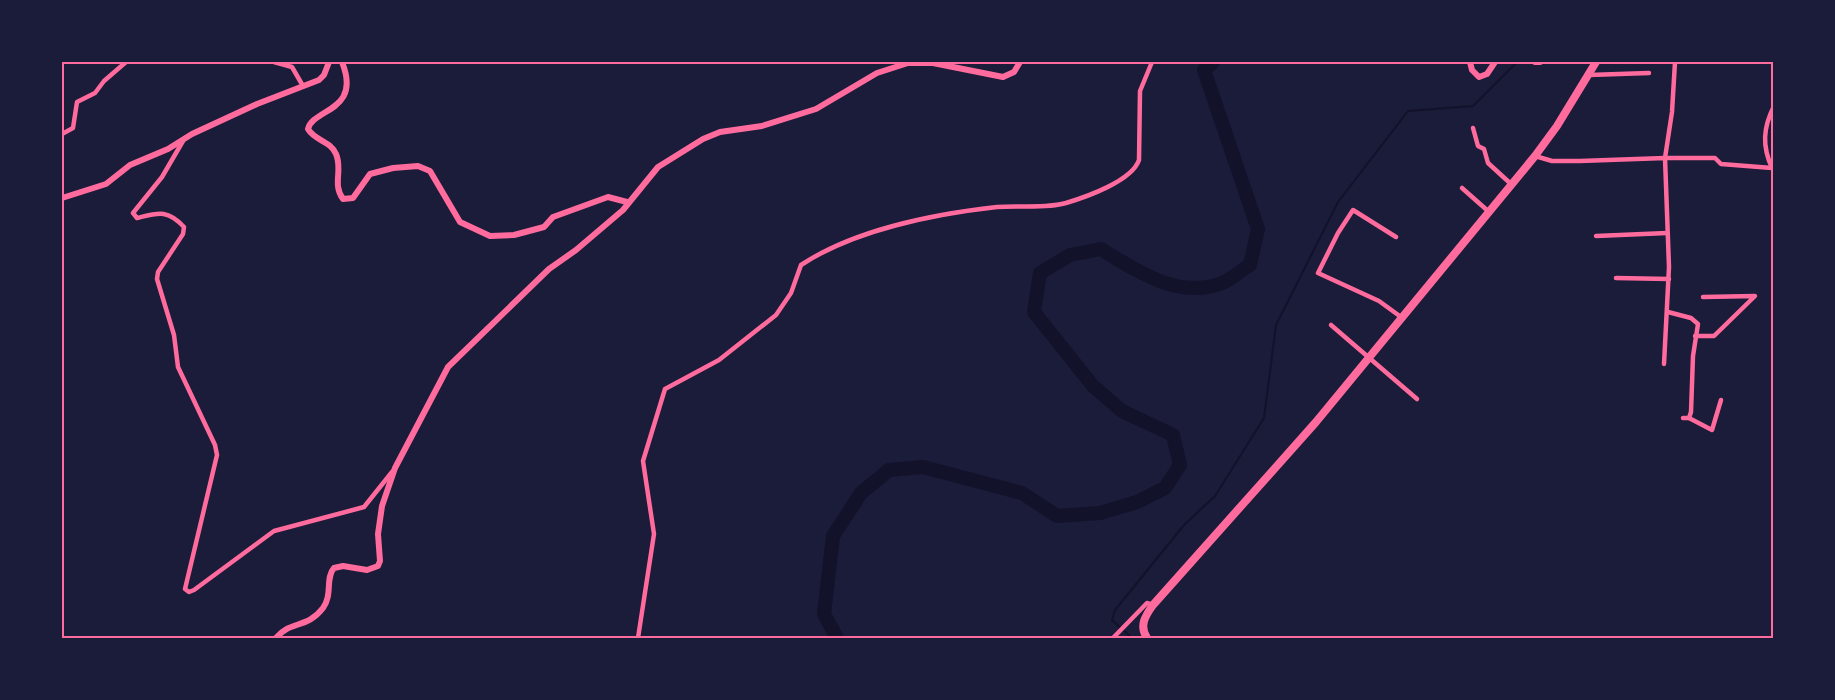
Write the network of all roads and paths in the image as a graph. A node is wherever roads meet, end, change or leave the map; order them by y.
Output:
1 (126, 62) edge
2 (274, 62) edge
3 (328, 62) edge
4 (342, 62) edge
5 (1020, 62) edge
6 (1152, 62) edge
7 (1470, 62) edge
8 (1495, 62) edge
9 (1535, 62) edge
10 (1540, 62) edge
11 (1596, 62) edge
12 (1675, 62) edge
13 (1649, 73) dead end
14 (1589, 75) junction
15 (303, 86) junction
16 (1773, 106) edge
17 (1473, 128) dead end
18 (62, 134) edge
19 (184, 138) junction
20 (1535, 156) junction
21 (1665, 158) junction
22 (1773, 169) edge
23 (1511, 184) junction
24 (1462, 189) dead end
25 (62, 198) edge
26 (627, 202) junction
27 (1488, 211) junction
28 (1667, 233) junction
29 (1596, 236) dead end
30 (1396, 237) dead end
31 (1616, 278) dead end
32 (1669, 279) junction
33 (1703, 297) dead end
34 (1668, 312) junction
35 (1401, 317) junction
36 (1331, 325) dead end
37 (1695, 336) junction
38 (1369, 357) junction
39 (1664, 364) dead end
40 (1417, 399) dead end
41 (1721, 400) dead end
42 (1683, 418) dead end
43 (1689, 418) junction
44 (395, 468) junction
45 (1153, 605) junction
46 (276, 639) edge
47 (638, 639) edge
48 (1113, 639) edge
49 (1148, 639) edge

1 - 18 street
2 - 15 street
3 - 15 street
4 - 26 street
5 - 26 street
6 - 47 street
7 - 8 street
9 - 10 street
11 - 14 highway
12 - 21 street
13 - 14 street
14 - 20 highway
15 - 19 street
16 - 22 street
17 - 23 street
19 - 25 street
19 - 44 street
20 - 21 street
20 - 23 highway
21 - 22 street
21 - 28 street
23 - 27 highway
24 - 27 street
26 - 44 street
27 - 35 highway
28 - 29 street
28 - 32 street
30 - 35 street
31 - 32 street
32 - 34 street
33 - 37 street
34 - 37 street
34 - 39 street
35 - 38 highway
36 - 38 street
37 - 43 street
38 - 40 street
38 - 45 highway
41 - 43 street
42 - 43 street
44 - 46 street
45 - 48 street
45 - 49 highway

